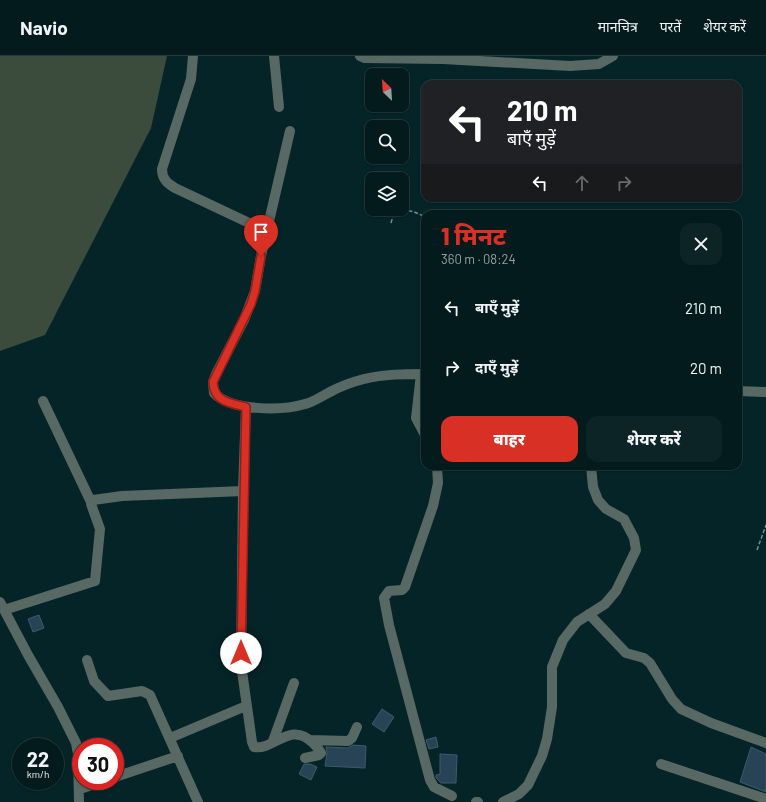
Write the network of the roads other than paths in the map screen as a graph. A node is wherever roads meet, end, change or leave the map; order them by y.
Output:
1 (193, 56) edge
2 (274, 56) edge
3 (360, 56) edge
4 (613, 56) edge
5 (442, 58) edge
6 (279, 107) dead end
7 (290, 131) dead end
8 (266, 230) junction
9 (421, 374) edge
10 (421, 384) edge
11 (742, 391) edge
12 (766, 392) edge
13 (43, 401) dead end
14 (246, 407) junction
15 (421, 429) edge
16 (437, 470) edge
17 (591, 470) edge
18 (243, 491) junction
19 (91, 502) junction
20 (2, 608) edge
21 (589, 614) junction
22 (87, 660) dead end
23 (294, 683) dead end
24 (246, 706) junction
25 (358, 727) dead end
26 (74, 738) edge
27 (170, 738) junction
28 (310, 740) junction
29 (273, 741) junction
30 (766, 743) edge
31 (178, 756) junction
32 (305, 758) dead end
33 (661, 764) dead end
34 (124, 774) edge
35 (80, 790) edge
36 (452, 796) dead end
37 (766, 799) edge
38 (80, 802) edge
39 (198, 802) edge
40 (503, 802) edge

1 - 8 street
2 - 6 street
3 - 5 street
4 - 5 street
7 - 8 street
8 - 14 street
9 - 14 street
10 - 15 street
11 - 12 street
13 - 19 street
14 - 18 street
16 - 36 street
17 - 21 street
18 - 19 street
18 - 24 street
19 - 20 street
20 - 26 street
21 - 30 street
21 - 40 street
22 - 27 street
23 - 29 street
24 - 27 street
24 - 29 street
25 - 28 street
27 - 31 street
28 - 29 street
28 - 32 street
31 - 34 street
31 - 39 street
33 - 37 street
35 - 38 street

